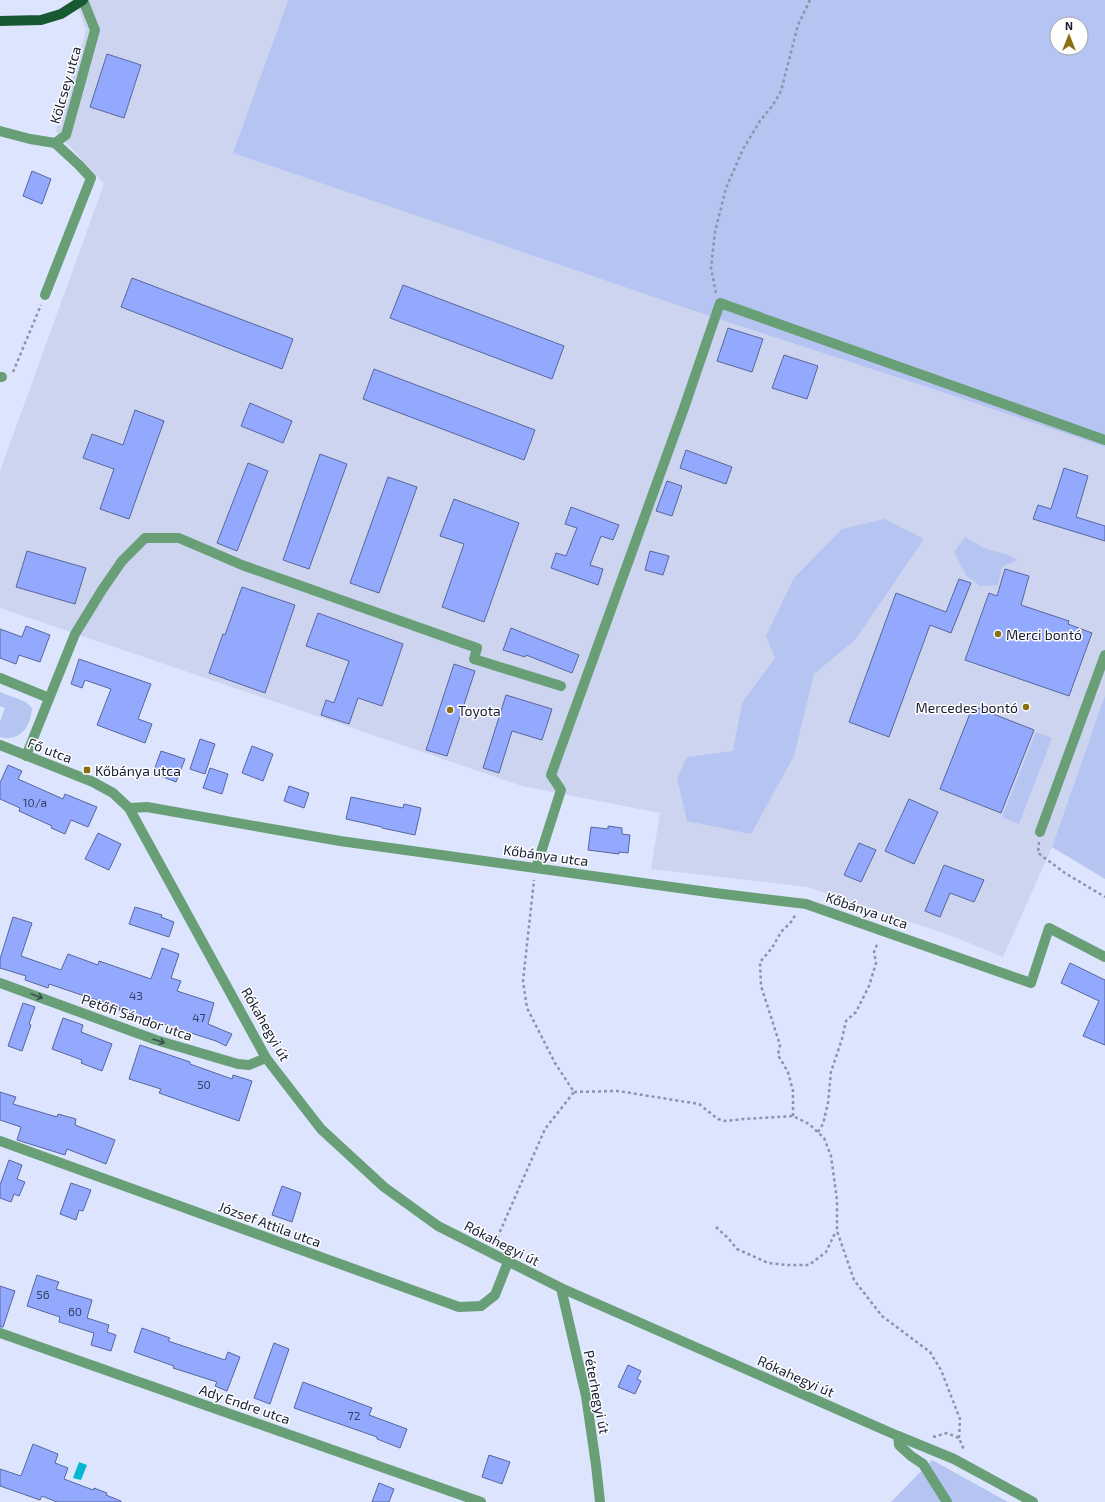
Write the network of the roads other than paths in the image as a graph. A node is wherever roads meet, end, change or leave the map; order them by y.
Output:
1 (83, 0) edge
2 (0, 21) edge
3 (0, 131) edge
4 (55, 143) junction
5 (45, 295) road end
6 (1105, 440) edge
7 (1105, 655) edge
8 (0, 678) edge
9 (561, 686) dead end
10 (49, 698) junction
11 (0, 745) edge
12 (26, 756) junction
13 (129, 808) junction
14 (1040, 832) road end
15 (536, 868) junction
16 (1105, 957) edge
17 (0, 983) edge
18 (266, 1058) junction
19 (0, 1141) edge
20 (508, 1262) junction
21 (561, 1288) junction
22 (0, 1333) edge
23 (898, 1436) junction
24 (481, 1502) edge
25 (600, 1502) edge
26 (947, 1502) edge
27 (1033, 1502) edge

1 - 2 main road
1 - 4 street, Kölcsey utca
3 - 4 street, Kölcsey utca
4 - 5 street
6 - 15 street
7 - 14 street
8 - 10 street
9 - 10 street
10 - 12 street
11 - 12 street, Fő utca
12 - 13 street, Fő utca
13 - 15 street, Kőbánya utca
13 - 18 street, Rókahegyi út
15 - 16 street, Kőbánya utca
17 -> 18 street, Petőfi Sándor utca
18 - 20 street, Rókahegyi út
19 - 20 street, József Attila utca
20 - 21 street, Rókahegyi út
21 - 23 street, Rókahegyi út
21 - 25 street, Péterhegyi út
22 - 24 street, Ady Endre utca
23 - 26 street
23 - 27 street, Rókahegyi út

